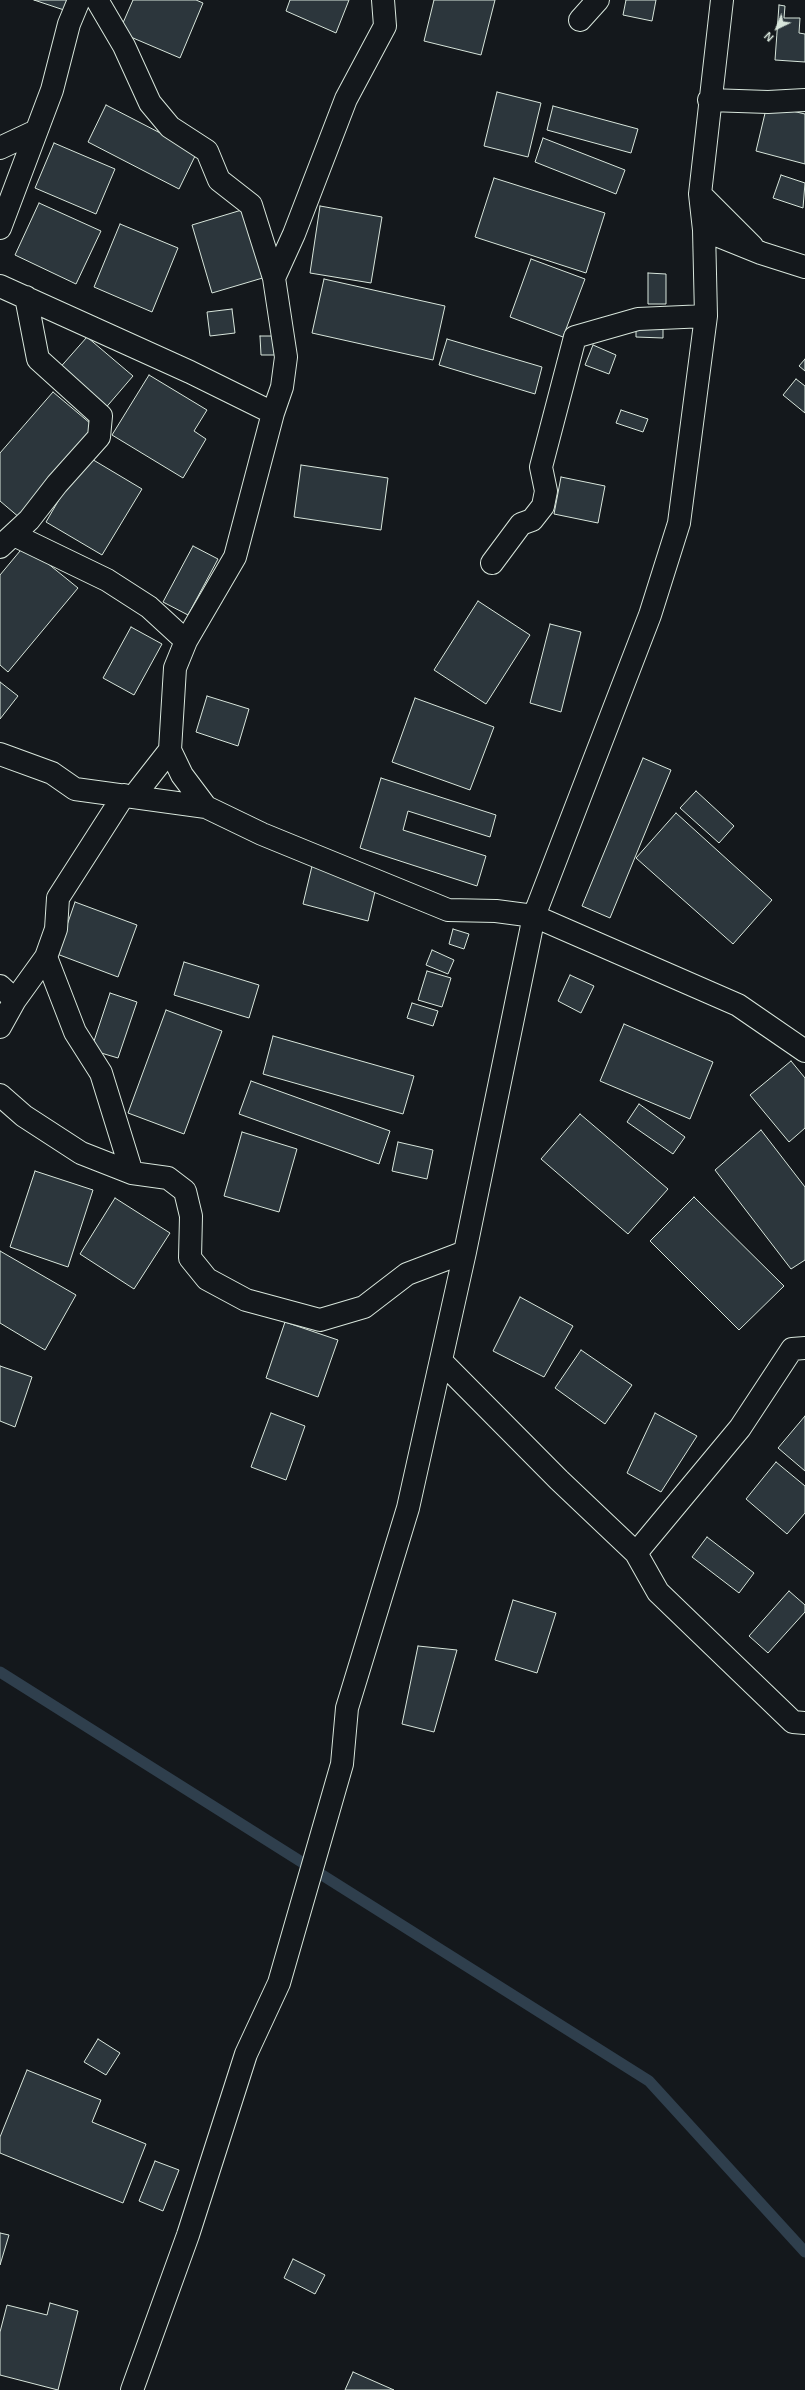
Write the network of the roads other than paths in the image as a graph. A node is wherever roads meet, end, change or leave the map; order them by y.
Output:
1 (79, 0) edge
2 (97, 0) edge
3 (383, 0) edge
4 (598, 0) edge
5 (722, 0) edge
6 (580, 20) dead end
7 (709, 100) junction
8 (805, 100) edge
9 (36, 131) junction
10 (0, 148) edge
11 (700, 194) junction
12 (0, 228) edge
13 (704, 230) junction
14 (760, 253) junction
15 (805, 267) edge
16 (274, 278) junction
17 (0, 286) edge
18 (26, 296) junction
19 (706, 316) junction
20 (273, 413) junction
21 (7, 541) edge
22 (492, 564) dead end
23 (186, 641) junction
24 (170, 750) junction
25 (0, 754) edge
26 (129, 795) junction
27 (206, 807) junction
28 (534, 916) junction
29 (46, 957) junction
30 (8, 993) edge
31 (0, 1027) edge
32 (805, 1052) edge
33 (0, 1095) edge
34 (132, 1174) junction
35 (466, 1252) junction
36 (805, 1348) edge
37 (441, 1361) junction
38 (636, 1553) junction
39 (805, 1723) edge
40 (132, 2390) edge

1 - 9 street
2 - 16 street
3 - 16 street
4 - 6 street
5 - 7 street
7 - 8 street
7 - 11 street
9 - 10 street
9 - 12 street
11 - 13 street
11 - 14 street
13 - 14 street
13 - 19 street
14 - 15 street
16 - 20 street
17 - 18 street
18 - 20 street
18 - 21 street
19 - 22 street
19 - 28 street
20 - 23 street
21 - 23 street
23 - 24 street
24 - 26 street
24 - 27 street
25 - 26 street
26 - 27 street
26 - 29 street
27 - 28 street
28 - 32 street
28 - 35 street
29 - 30 street
29 - 34 street
30 - 31 street
33 - 34 street
34 - 35 street
35 - 37 street
36 - 38 street
37 - 38 street
37 - 40 street
38 - 39 street

